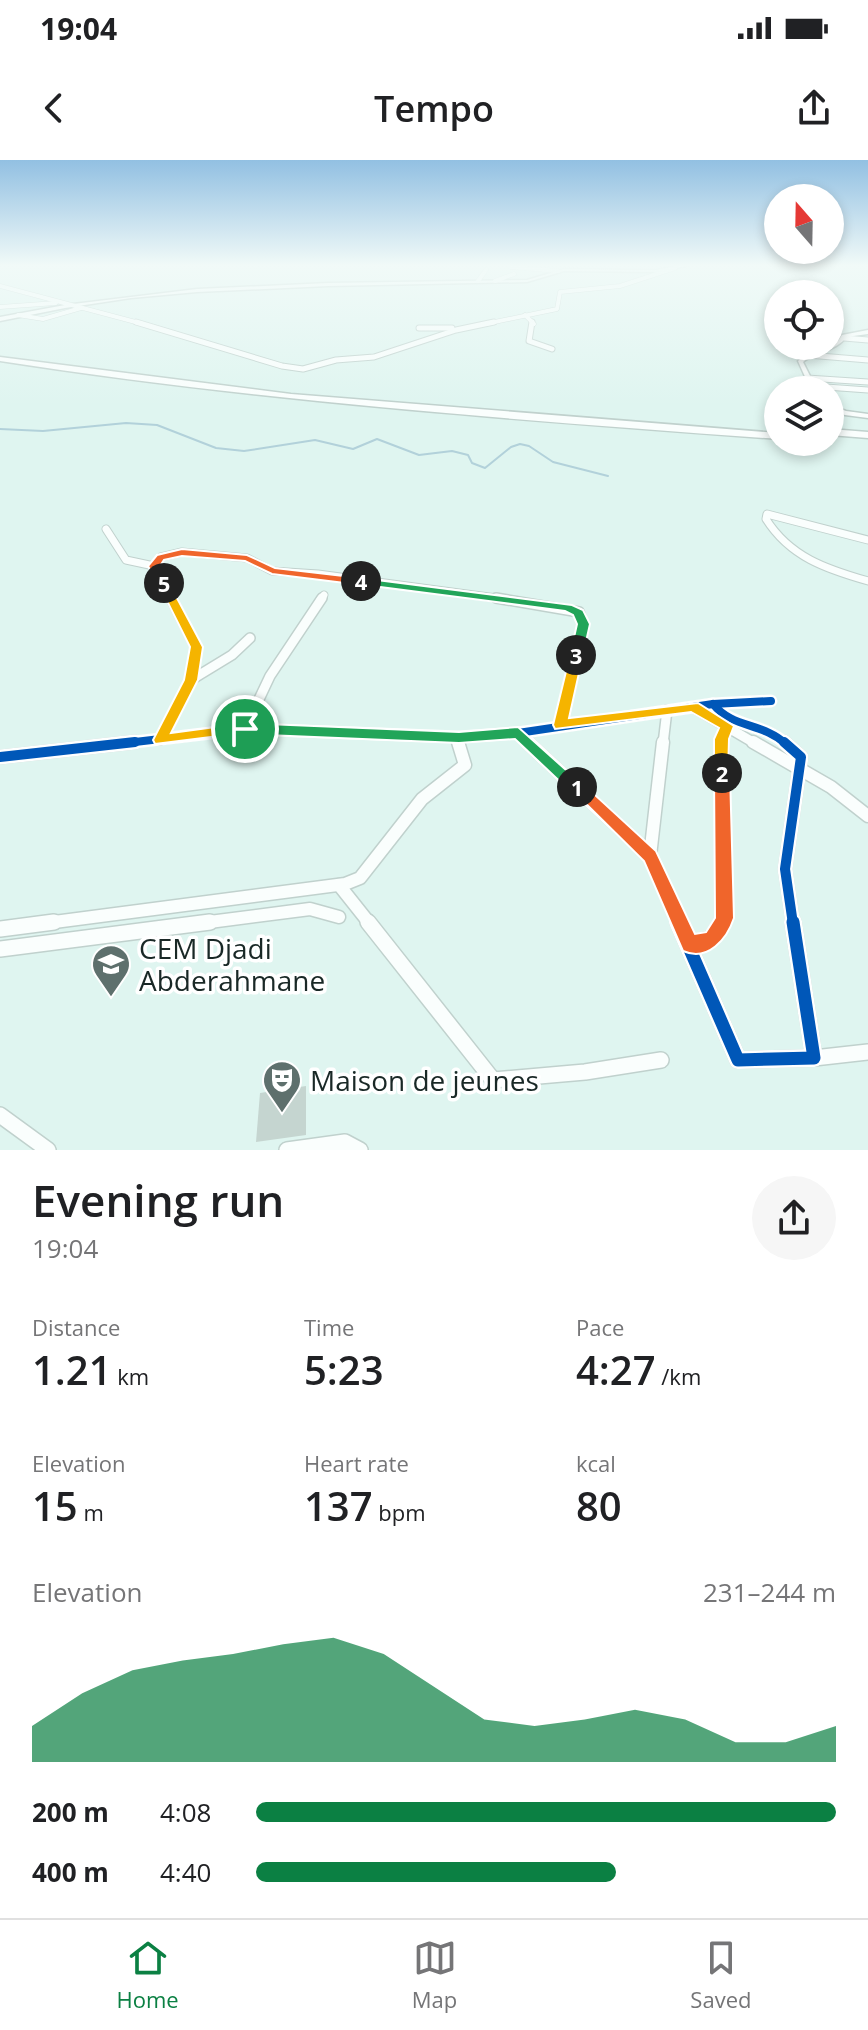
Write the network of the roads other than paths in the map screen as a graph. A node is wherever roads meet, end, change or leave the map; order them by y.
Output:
1 (33, 312) edge
2 (67, 312) edge
3 (96, 312) edge
4 (540, 312) edge
5 (18, 315) junction
6 (525, 315) junction
7 (0, 318) edge
8 (471, 327) junction
9 (419, 328) dead end
10 (868, 332) edge
11 (844, 338) joint
12 (868, 340) edge
13 (552, 349) dead end
14 (0, 352) edge
15 (844, 358) edge
16 (0, 359) edge
17 (868, 360) edge
18 (844, 380) edge
19 (868, 382) edge
20 (844, 389) edge
21 (868, 390) edge
22 (844, 413) edge
23 (868, 416) edge
24 (764, 427) edge
25 (844, 433) edge
26 (764, 435) edge
27 (868, 435) edge
28 (844, 441) edge
29 (868, 443) edge
30 (106, 529) dead end
31 (868, 543) edge
32 (154, 566) junction
33 (868, 581) edge
34 (324, 595) dead end
35 (250, 638) dead end
36 (191, 680) junction
37 (771, 701) dead end
38 (713, 704) junction
39 (693, 707) junction
40 (667, 710) junction
41 (561, 725) junction
42 (727, 726) junction
43 (245, 729) junction
44 (518, 733) junction
45 (457, 737) junction
46 (160, 740) junction
47 (0, 757) edge
48 (799, 769) junction
49 (868, 816) edge
50 (650, 856) junction
51 (339, 885) junction
52 (339, 917) dead end
53 (0, 929) edge
54 (690, 945) junction
55 (0, 949) edge
56 (868, 1052) edge
57 (814, 1058) junction
58 (661, 1060) dead end
59 (0, 1115) edge
60 (48, 1150) edge
61 (287, 1150) edge
62 (360, 1150) edge

1 - 5 main road
2 - 5 street
3 - 8 street
4 - 6 street
5 - 7 main road
6 - 8 street
6 - 13 street
8 - 9 street
10 - 11 main road
11 - 12 street
14 - 24 highway
15 - 17 street
16 - 26 highway
18 - 19 street
20 - 21 street
22 - 23 main road
25 - 27 highway
28 - 29 highway
30 - 32 street
31 - 33 street
32 - 36 street
32 - 41 street
34 - 43 street
35 - 36 street
36 - 46 street
37 - 38 street
38 - 39 street
38 - 48 street
39 - 40 street
39 - 42 street
40 - 41 street
40 - 50 street
41 - 44 street
42 - 48 street
42 - 54 street
43 - 45 street
43 - 46 street
44 - 45 street
44 - 50 street
45 - 51 street
46 - 47 street
48 - 49 street
48 - 57 street
50 - 54 street
51 - 53 street
51 - 58 street
52 - 55 street
54 - 57 street
56 - 57 street
59 - 60 street
61 - 62 street

